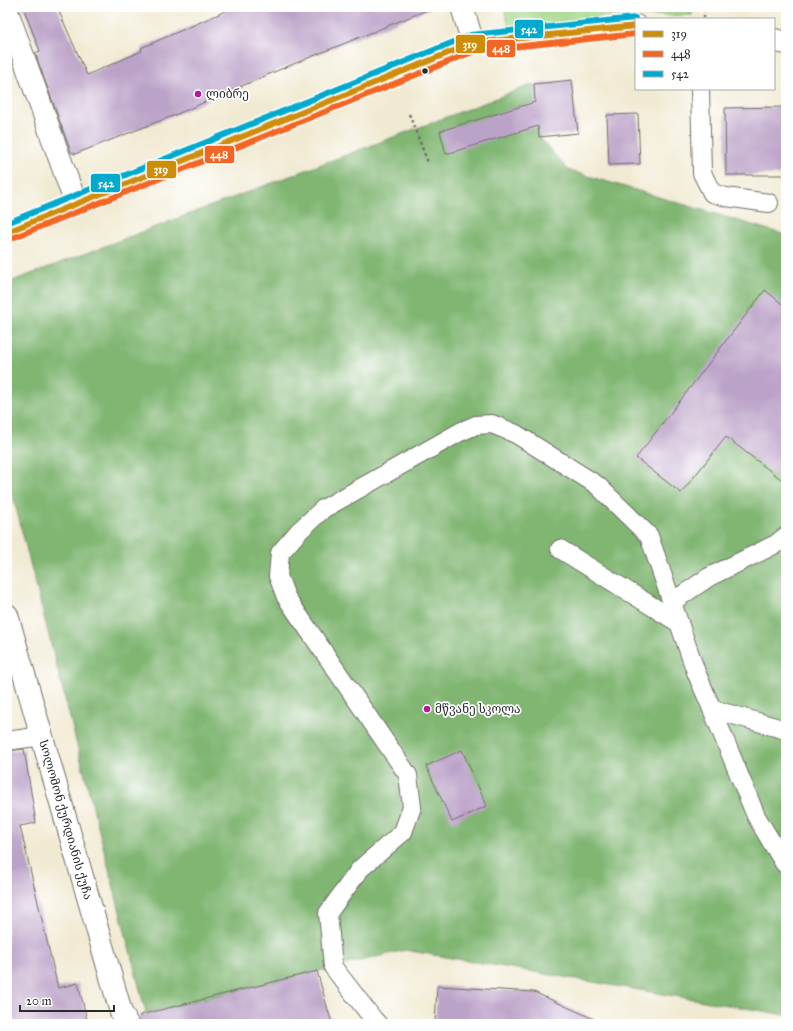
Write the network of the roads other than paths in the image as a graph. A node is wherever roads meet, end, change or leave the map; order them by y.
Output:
1 (462, 7) edge
2 (7, 11) edge
3 (635, 26) edge
4 (775, 40) edge
5 (473, 43) junction
6 (786, 43) edge
7 (700, 90) edge
8 (769, 203) dead end
9 (76, 204) junction
10 (7, 232) edge
11 (786, 536) edge
12 (560, 549) dead end
13 (672, 602) junction
14 (7, 615) edge
15 (679, 623) junction
16 (712, 709) junction
17 (786, 730) edge
18 (42, 736) junction
19 (7, 741) edge
20 (786, 865) edge
21 (123, 1020) edge
22 (378, 1024) edge

1 - 5 main road
2 - 9 main road
3 - 5 main road
4 - 6 main road
5 - 9 main road
7 - 8 lane
9 - 10 main road
11 - 13 lane
12 - 15 lane
13 - 15 lane
13 - 22 lane
14 - 18 main road, სოლომონ ქურდიანის ქუჩა
15 - 16 lane
16 - 17 lane
16 - 20 lane
18 - 19 lane
18 - 21 main road, სოლომონ ქურდიანის ქუჩა

